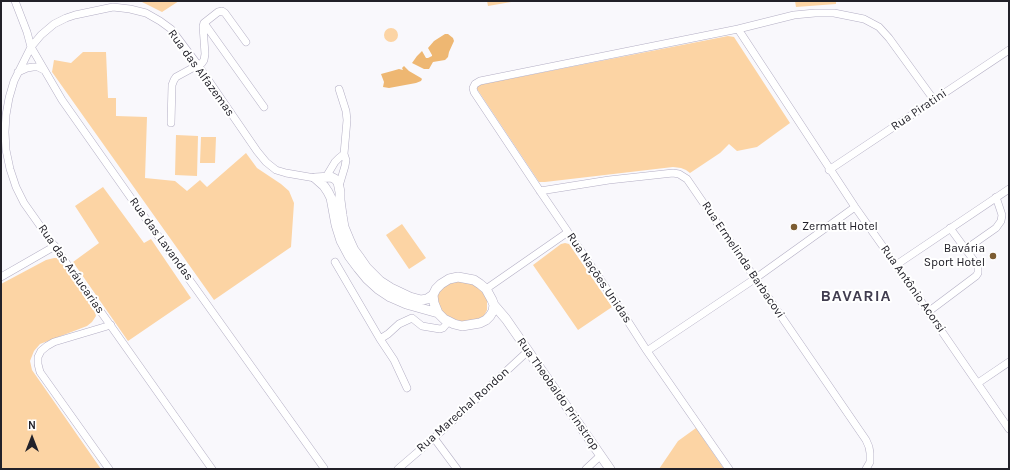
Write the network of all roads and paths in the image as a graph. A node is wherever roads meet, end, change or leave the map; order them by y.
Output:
1 (15, 1) edge
2 (204, 23) junction
3 (738, 29) junction
4 (246, 42) dead end
5 (31, 47) junction
6 (1009, 50) edge
7 (198, 65) junction
8 (44, 70) junction
9 (18, 72) junction
10 (340, 89) dead end
11 (934, 100) junction
12 (264, 107) dead end
13 (171, 123) dead end
14 (344, 154) junction
15 (829, 170) junction
16 (326, 176) junction
17 (315, 178) junction
18 (340, 186) junction
19 (1009, 189) edge
20 (540, 191) junction
21 (996, 197) junction
22 (855, 208) junction
23 (950, 228) junction
24 (568, 232) junction
25 (55, 246) junction
26 (966, 250) junction
27 (335, 262) dead end
28 (896, 265) junction
29 (1, 277) edge
30 (756, 278) junction
31 (486, 289) junction
32 (433, 295) junction
33 (494, 305) junction
34 (928, 312) junction
35 (438, 314) junction
36 (490, 316) junction
37 (506, 319) junction
38 (449, 321) junction
39 (111, 326) junction
40 (380, 339) junction
41 (647, 351) junction
42 (528, 352) junction
43 (1009, 362) edge
44 (978, 383) junction
45 (407, 388) dead end
46 (1009, 429) edge
47 (434, 438) junction
48 (600, 456) junction
49 (324, 468) edge
50 (109, 469) edge
51 (212, 469) edge
52 (398, 469) edge
53 (457, 469) edge
54 (586, 469) edge
55 (610, 469) edge
56 (729, 469) edge
57 (866, 469) edge

1 - 5 street, Rua das Lavandas
2 - 4 street
2 - 7 street
2 - 12 street
3 - 11 street
3 - 15 street, Rua Antônio Acorsi
3 - 20 street, Rua Nações Unidas
5 - 7 street, Rua das Alfazemas
5 - 8 street, Rua das Lavandas
5 - 9 street, Rua das Aráucarias
6 - 11 street, Rua Piratini
7 - 13 street
7 - 17 street, Rua das Alfazemas
8 - 9 street
8 - 49 street, Rua das Lavandas
9 - 25 street, Rua das Aráucarias
10 - 14 street
11 - 15 street, Rua Piratini
14 - 16 street
14 - 18 street
15 - 22 street, Rua Antônio Acorsi
16 - 17 street
16 - 18 street
17 - 35 street
18 - 32 street
19 - 21 street
20 - 24 street, Rua Nações Unidas
20 - 30 street, Rua Ermelinda Barbacovi
21 - 23 street
21 - 26 street
22 - 28 street, Rua Antônio Acorsi
22 - 30 street
23 - 26 street
23 - 28 street
24 - 31 street
24 - 41 street, Rua Nações Unidas
25 - 29 street
25 - 39 street, Rua das Aráucarias
26 - 34 street
27 - 40 street
28 - 34 street, Rua Antônio Acorsi
30 - 41 street
30 - 57 street, Rua Ermelinda Barbacovi
31 - 32 street
31 - 33 street, Rua Theobaldo Prinstrop
32 - 35 street
33 - 36 street
33 - 37 street, Rua Theobaldo Prinstrop
34 - 44 street, Rua Antônio Acorsi
35 - 38 street
36 - 37 street
36 - 38 street
37 - 42 street, Rua Theobaldo Prinstrop
38 - 40 street
39 - 50 street
39 - 51 street, Rua das Aráucarias
40 - 45 street
41 - 56 street, Rua Nações Unidas
42 - 47 street, Rua Marechal Rondon
42 - 48 street, Rua Theobaldo Prinstrop
43 - 44 street
44 - 46 street, Rua Antônio Acorsi
47 - 52 street, Rua Marechal Rondon
47 - 53 street
48 - 54 street
48 - 55 street, Rua Theobaldo Prinstrop

